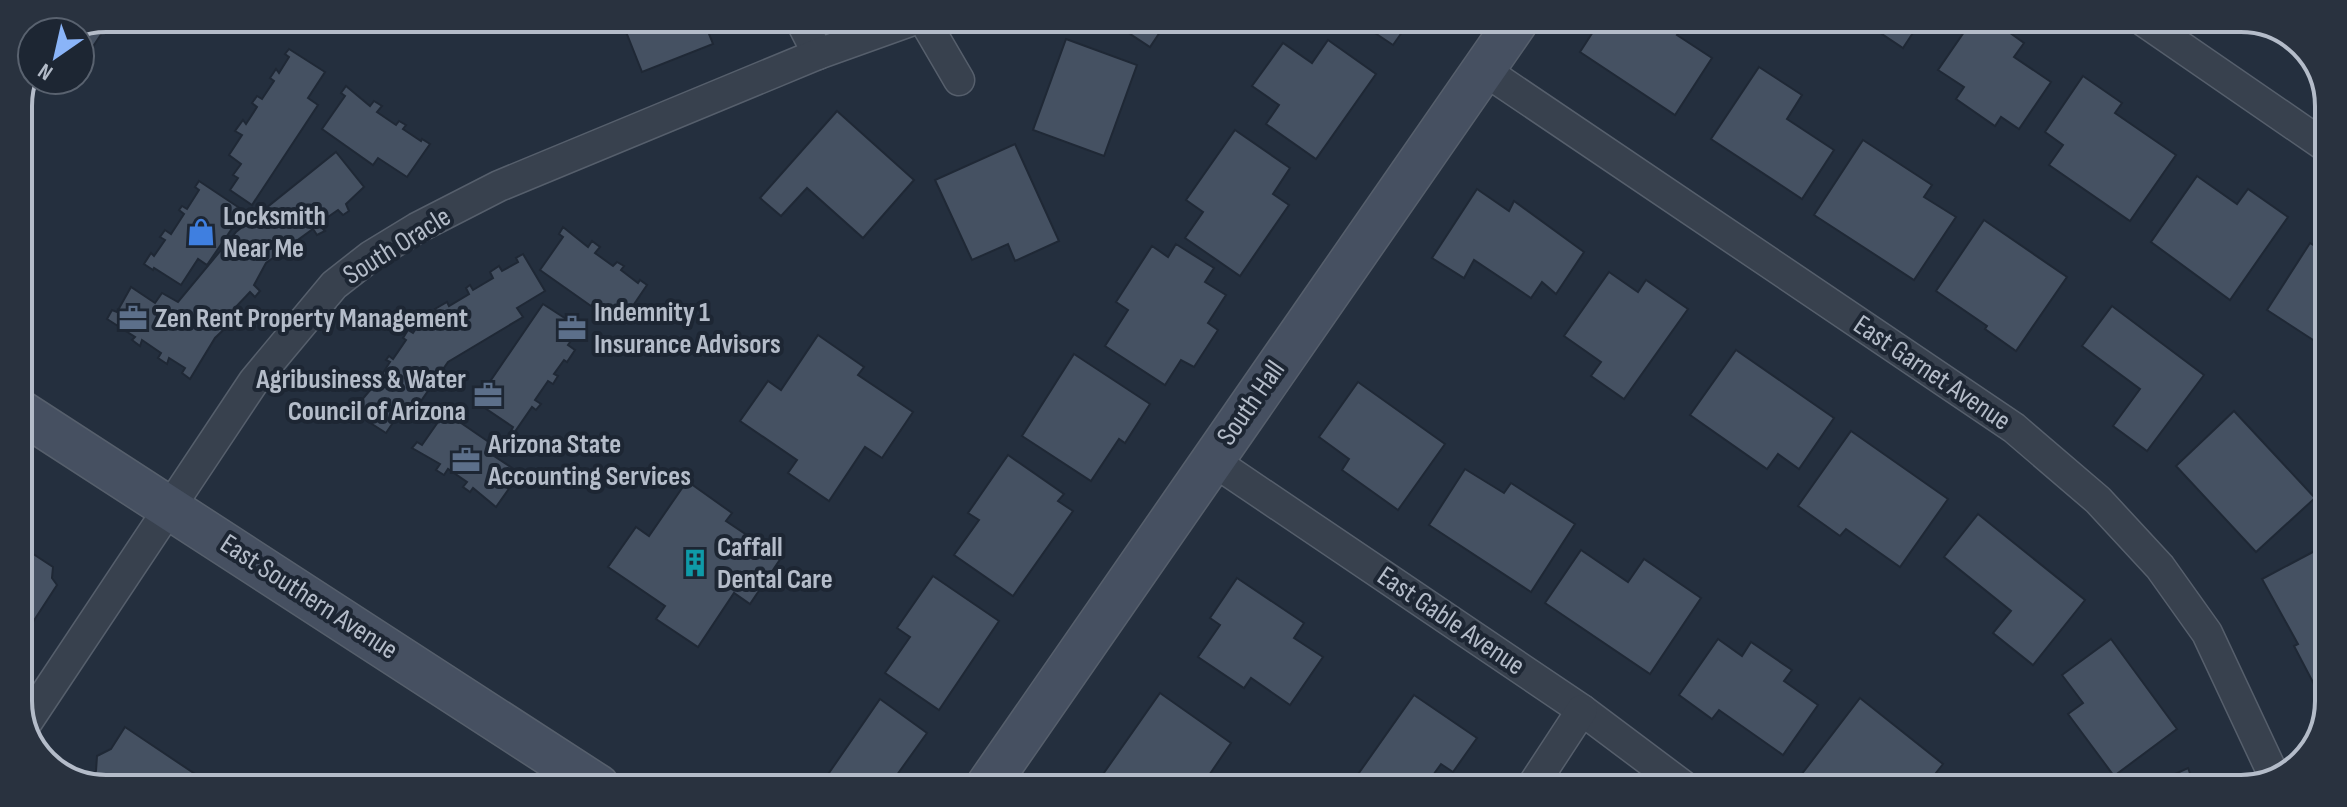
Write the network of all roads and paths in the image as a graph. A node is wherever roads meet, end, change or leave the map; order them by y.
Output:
1 (807, 32) edge
2 (879, 32) edge
3 (931, 32) edge
4 (1510, 32) edge
5 (2160, 32) edge
6 (818, 54) junction
7 (1484, 70) junction
8 (959, 80) dead end
9 (2315, 139) edge
10 (32, 419) edge
11 (1212, 460) junction
12 (169, 507) junction
13 (1582, 710) junction
14 (33, 713) edge
15 (2271, 769) edge
16 (581, 775) edge
17 (995, 775) edge
18 (1540, 775) edge
19 (1669, 775) edge

1 - 6 street
2 - 6 street, South Oracle
3 - 8 street
4 - 7 street, South Hall
5 - 9 street
6 - 12 street, South Oracle
7 - 11 street, South Hall
7 - 15 street, East Garnet Avenue
10 - 12 street, East Southern Avenue
11 - 13 street, East Gable Avenue
11 - 17 street, South Hall
12 - 14 street, South Oracle
12 - 16 street, East Southern Avenue
13 - 18 street
13 - 19 street, East Gable Avenue

